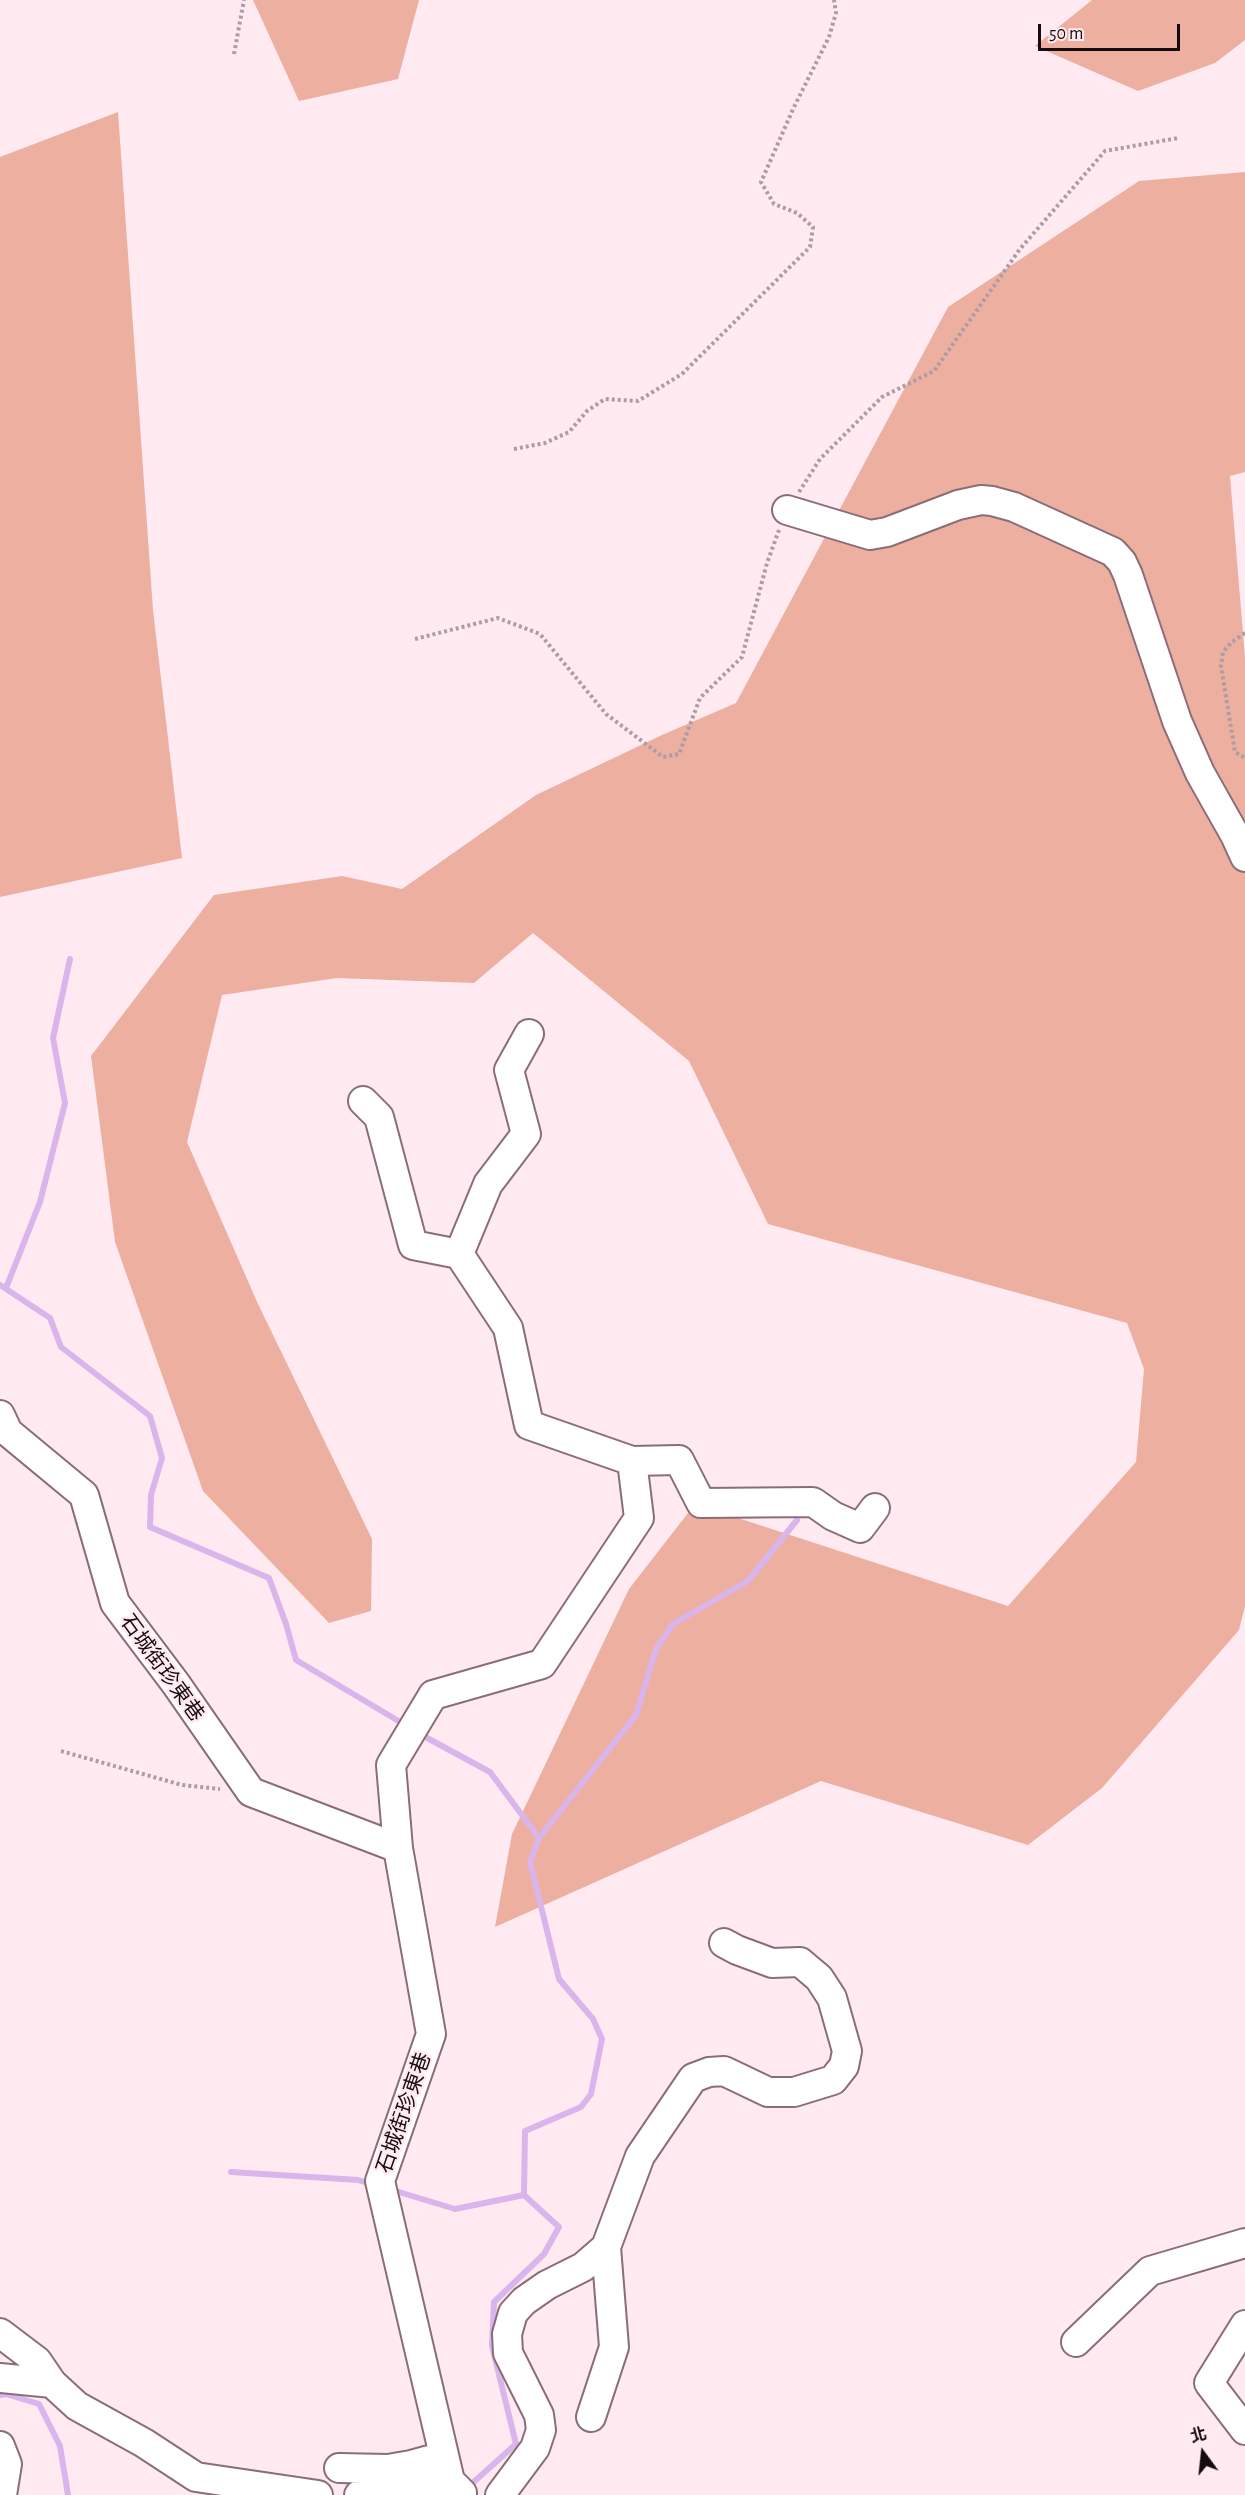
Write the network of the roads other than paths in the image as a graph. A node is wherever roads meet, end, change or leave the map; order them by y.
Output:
1 (787, 510) road end
2 (1245, 857) edge
3 (529, 1034) dead end
4 (363, 1101) dead end
5 (459, 1254) junction
6 (0, 1415) edge
7 (632, 1461) junction
8 (875, 1508) dead end
9 (398, 1848) junction
10 (724, 1943) dead end
11 (1245, 2243) edge
12 (606, 2247) junction
13 (1245, 2325) edge
14 (0, 2333) edge
15 (1076, 2342) dead end
16 (0, 2378) edge
17 (52, 2384) junction
18 (591, 2417) dead end
19 (1245, 2430) edge
20 (0, 2446) edge
21 (339, 2468) dead end
22 (453, 2477) edge
23 (2, 2495) edge
24 (318, 2495) edge
25 (359, 2495) edge
26 (500, 2495) edge

1 - 2 street
3 - 5 street
4 - 5 street
5 - 7 street
6 - 9 street, 石城街珍東巷
7 - 8 street
7 - 9 street, 石城街珍東巷
9 - 22 street, 石城街珍東巷
10 - 12 street
11 - 15 street
12 - 18 street
12 - 26 street
13 - 19 street
14 - 17 street
16 - 17 street
17 - 24 street
20 - 23 street
21 - 22 street
22 - 25 street

